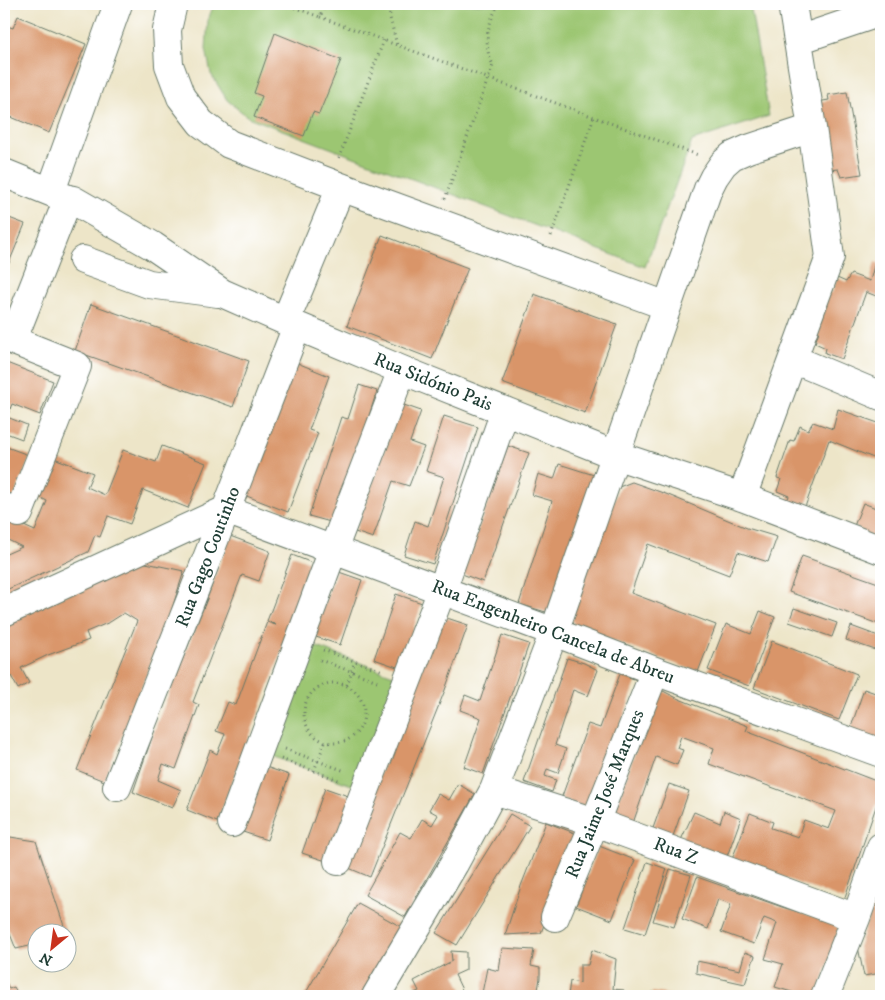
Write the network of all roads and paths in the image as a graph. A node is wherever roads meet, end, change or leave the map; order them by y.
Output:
1 (118, 4) edge
2 (174, 4) edge
3 (285, 4) edge
4 (335, 4) edge
5 (389, 4) edge
6 (499, 4) edge
7 (792, 4) edge
8 (325, 6) edge
9 (881, 12) edge
10 (320, 18) junction
11 (384, 40) junction
12 (798, 40) junction
13 (397, 45) junction
14 (488, 78) junction
15 (594, 117) junction
16 (812, 128) junction
17 (723, 164) junction
18 (4, 172) edge
19 (336, 185) junction
20 (59, 195) junction
21 (437, 222) junction
22 (83, 260) dead end
23 (543, 261) junction
24 (222, 293) junction
25 (667, 306) junction
26 (291, 323) junction
27 (11, 330) edge
28 (793, 359) junction
29 (402, 370) junction
30 (881, 396) edge
31 (506, 412) junction
32 (615, 454) junction
33 (742, 497) junction
34 (4, 507) edge
35 (226, 510) junction
36 (333, 550) junction
37 (881, 550) edge
38 (442, 590) junction
39 (4, 612) edge
40 (554, 632) junction
41 (307, 650) junction
42 (356, 661) junction
43 (655, 671) junction
44 (352, 672) junction
45 (396, 682) junction
46 (347, 685) junction
47 (325, 742) junction
48 (270, 750) junction
49 (881, 753) edge
50 (318, 761) junction
51 (314, 771) junction
52 (358, 781) junction
53 (117, 787) dead end
54 (494, 790) junction
55 (596, 822) junction
56 (232, 823) dead end
57 (881, 847) edge
58 (338, 861) dead end
59 (555, 917) dead end
60 (856, 918) junction
61 (376, 996) edge
62 (825, 996) edge

1 - 20 street
2 - 19 street
3 - 10 path
4 - 8 path
5 - 13 path
6 - 14 path
7 - 12 street
8 - 10 path
9 - 12 street
10 - 11 path
11 - 13 path
11 - 19 path
12 - 16 street
13 - 14 path
14 - 15 path
14 - 21 path
15 - 17 path
15 - 23 path
16 - 17 street
16 - 28 street
17 - 25 street
18 - 20 street, Rua Sidónio Pais
19 - 21 street
19 - 26 street, Rua Gago Coutinho
20 - 24 street, Rua Sidónio Pais
20 - 27 street
21 - 23 street
22 - 24 street
23 - 25 street
24 - 26 street, Rua Sidónio Pais
25 - 32 street
26 - 29 street, Rua Sidónio Pais
26 - 35 street, Rua Gago Coutinho
27 - 34 street
28 - 30 street
28 - 33 street
29 - 31 street, Rua Sidónio Pais
29 - 36 street
31 - 32 street, Rua Sidónio Pais
31 - 38 street
32 - 33 street, Rua Sidónio Pais
32 - 40 street
33 - 37 street, Rua Sidónio Pais
35 - 36 street, Rua Engenheiro Cancela de Abreu
35 - 39 street
35 - 53 street, Rua Gago Coutinho
36 - 38 street, Rua Engenheiro Cancela de Abreu
36 - 41 street
38 - 40 street, Rua Engenheiro Cancela de Abreu
38 - 45 street
40 - 43 street, Rua Engenheiro Cancela de Abreu
40 - 54 street
41 - 42 path
41 - 44 path
41 - 48 street
42 - 44 path
42 - 45 path
43 - 49 street, Rua Engenheiro Cancela de Abreu
43 - 55 street, Rua Jaime José Marques
44 - 45 path
44 - 46 path
45 - 52 street
46 - 47 path
46 - 47 path
47 - 50 path
48 - 50 path
48 - 51 path
48 - 56 street
50 - 51 path
50 - 52 path
51 - 52 path
52 - 58 street
54 - 55 street, Rua Z
54 - 61 street
55 - 59 street, Rua Jaime José Marques
55 - 60 street, Rua Z
57 - 60 street
60 - 62 street

